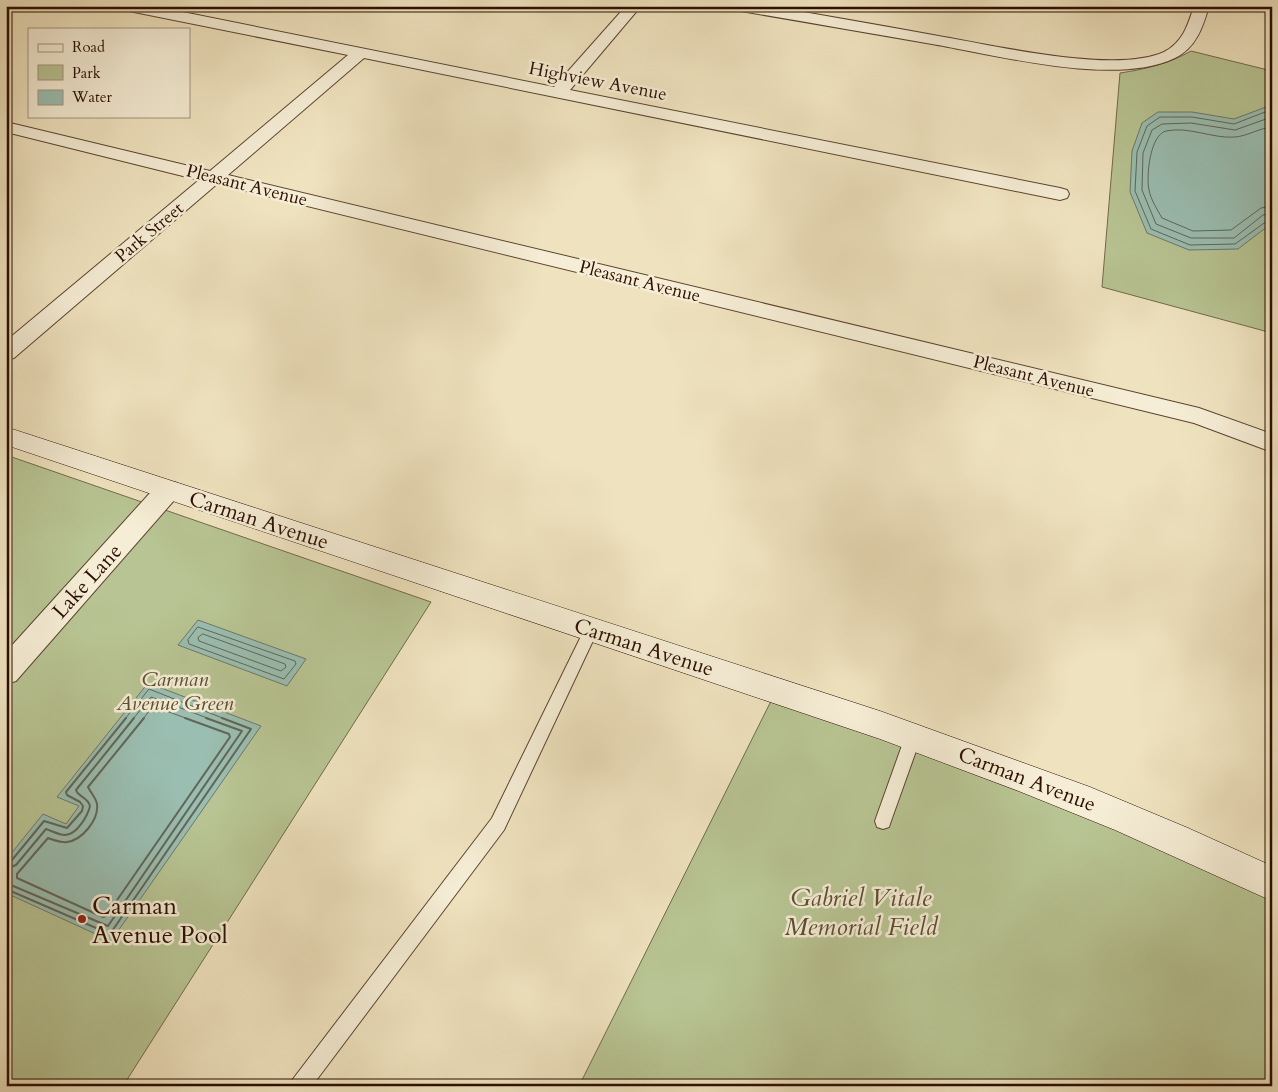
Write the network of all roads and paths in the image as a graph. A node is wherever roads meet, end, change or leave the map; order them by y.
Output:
1 (129, 6) edge
2 (634, 6) edge
3 (741, 6) edge
4 (1202, 6) edge
5 (360, 53) junction
6 (558, 93) junction
7 (6, 127) edge
8 (213, 177) junction
9 (1060, 194) dead end
10 (6, 353) edge
11 (6, 436) edge
12 (1272, 443) edge
13 (168, 490) junction
14 (591, 630) junction
15 (6, 672) edge
16 (913, 737) junction
17 (883, 821) dead end
18 (1272, 884) edge
19 (300, 1086) edge

1 - 5 street, Highview Avenue
2 - 6 street
3 - 4 street
5 - 6 street, Highview Avenue
5 - 8 street, Park Street
6 - 9 street, Highview Avenue
7 - 8 street, Pleasant Avenue
8 - 10 street, Park Street
8 - 12 street, Pleasant Avenue
11 - 13 main road, Carman Avenue
13 - 14 main road, Carman Avenue
13 - 15 street, Lake Lane
14 - 16 main road, Carman Avenue
14 - 19 lane
16 - 17 lane
16 - 18 main road, Carman Avenue

